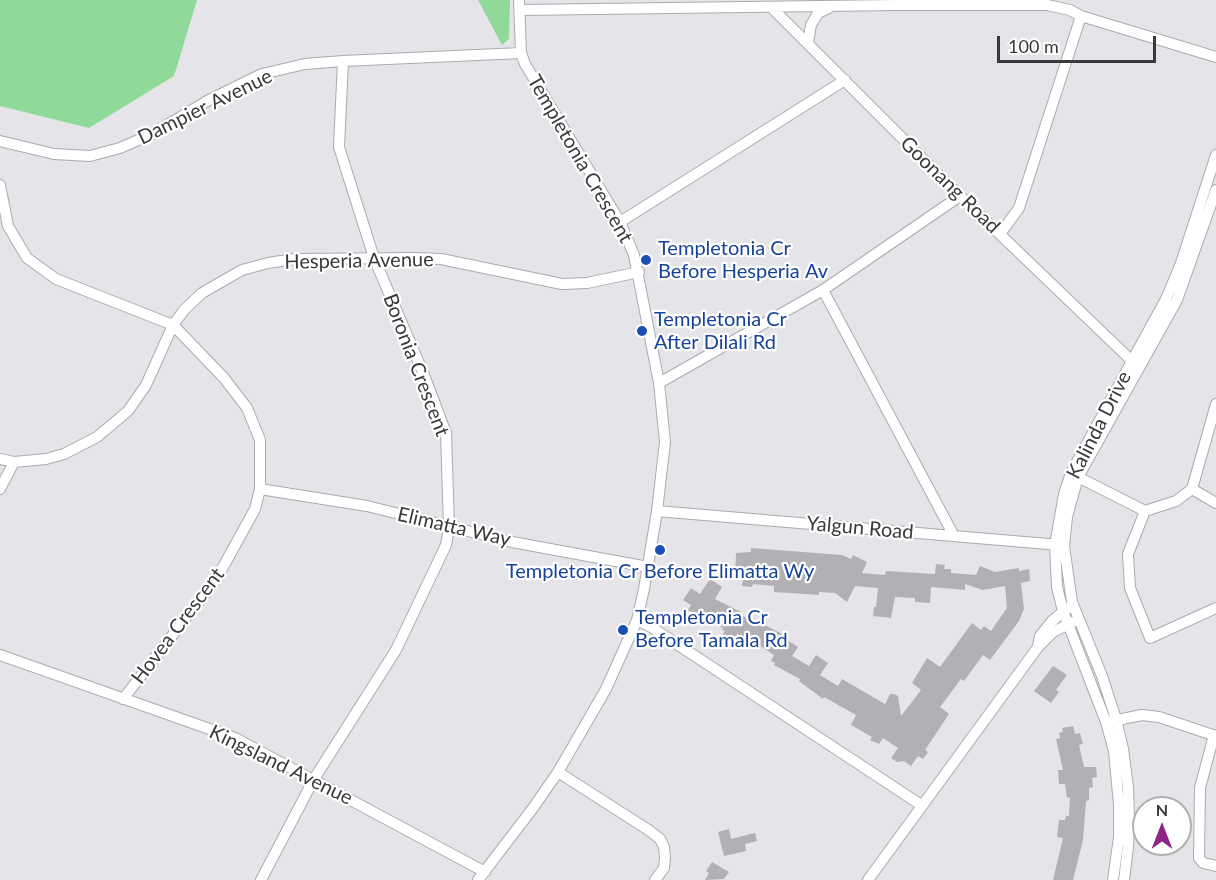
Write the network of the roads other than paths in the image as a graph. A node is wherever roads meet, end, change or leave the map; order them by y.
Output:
1 (897, 2) edge
2 (519, 5) edge
3 (832, 6) junction
4 (771, 7) junction
5 (1081, 16) junction
6 (808, 44) junction
7 (521, 54) junction
8 (1216, 57) edge
9 (343, 61) junction
10 (844, 80) junction
11 (0, 141) edge
12 (1216, 155) edge
13 (0, 185) edge
14 (1216, 190) edge
15 (960, 196) junction
16 (620, 222) junction
17 (1000, 234) junction
18 (374, 258) junction
19 (639, 272) junction
20 (823, 290) junction
21 (173, 325) junction
22 (1132, 361) junction
23 (659, 383) junction
24 (1216, 404) edge
25 (0, 459) edge
26 (14, 462) junction
27 (1075, 475) junction
28 (0, 489) edge
29 (260, 489) junction
30 (1192, 489) junction
31 (1216, 503) edge
32 (657, 511) junction
33 (1145, 511) junction
34 (449, 527) junction
35 (954, 536) junction
36 (1059, 545) junction
37 (648, 567) junction
38 (1068, 608) junction
39 (1216, 608) edge
40 (637, 620) junction
41 (1073, 622) junction
42 (1038, 647) junction
43 (0, 656) edge
44 (123, 699) junction
45 (1111, 721) junction
46 (1215, 736) edge
47 (558, 772) junction
48 (314, 779) junction
49 (921, 805) junction
50 (1216, 866) edge
51 (481, 876) edge
52 (870, 877) edge
53 (261, 880) edge
54 (655, 880) edge
55 (883, 880) edge
56 (1113, 880) edge
57 (1124, 880) edge

1 - 3 street
1 - 5 street
2 - 4 street
2 - 7 street, Templetonia Crescent
3 - 4 street
3 - 6 street
4 - 6 street, Goonang Road
5 - 8 street
5 - 17 street
6 - 10 street, Goonang Road
7 - 9 street, Dampier Avenue
7 - 16 street, Templetonia Crescent
9 - 11 street, Dampier Avenue
9 - 18 street, Boronia Crescent
10 - 15 street, Goonang Road
10 - 16 street
12 - 22 street, Kalinda Drive
13 - 21 street, Hovea Crescent
14 - 27 street, Kalinda Drive
15 - 17 street, Goonang Road
15 - 20 street
16 - 19 street, Templetonia Crescent
17 - 22 street, Goonang Road
18 - 19 street, Hesperia Avenue
18 - 21 street, Hesperia Avenue
18 - 34 street, Boronia Crescent
19 - 23 street, Templetonia Crescent
20 - 23 street
20 - 35 street
21 - 26 street, Hesperia Avenue
21 - 29 street, Hovea Crescent
22 - 27 street, Kalinda Drive
23 - 32 street, Templetonia Crescent
24 - 30 street
25 - 26 street, Hesperia Avenue
26 - 28 street
27 - 33 street
27 - 36 street, Kalinda Drive
29 - 34 street, Elimatta Way
29 - 44 street, Hovea Crescent
30 - 31 street
30 - 33 street
32 - 35 street, Yalgun Road
32 - 37 street, Templetonia Crescent
33 - 39 street
34 - 37 street, Elimatta Way
34 - 48 street, Boronia Crescent
35 - 36 street, Yalgun Road
36 - 38 street, Kalinda Drive
37 - 40 street, Templetonia Crescent
38 - 41 street, Kalinda Drive
38 - 42 street
40 - 47 street, Templetonia Crescent
40 - 49 street
41 - 42 street
41 - 45 street, Kalinda Drive
42 - 49 street
43 - 44 street, Kingsland Avenue
44 - 48 street, Kingsland Avenue
45 - 46 street
45 - 56 street, Kalinda Drive
45 - 57 street, Kalinda Drive
46 - 50 street
47 - 51 street, Templetonia Crescent
47 - 54 street
48 - 51 street, Kingsland Avenue
48 - 53 street, Boronia Crescent
49 - 52 street
52 - 55 street

